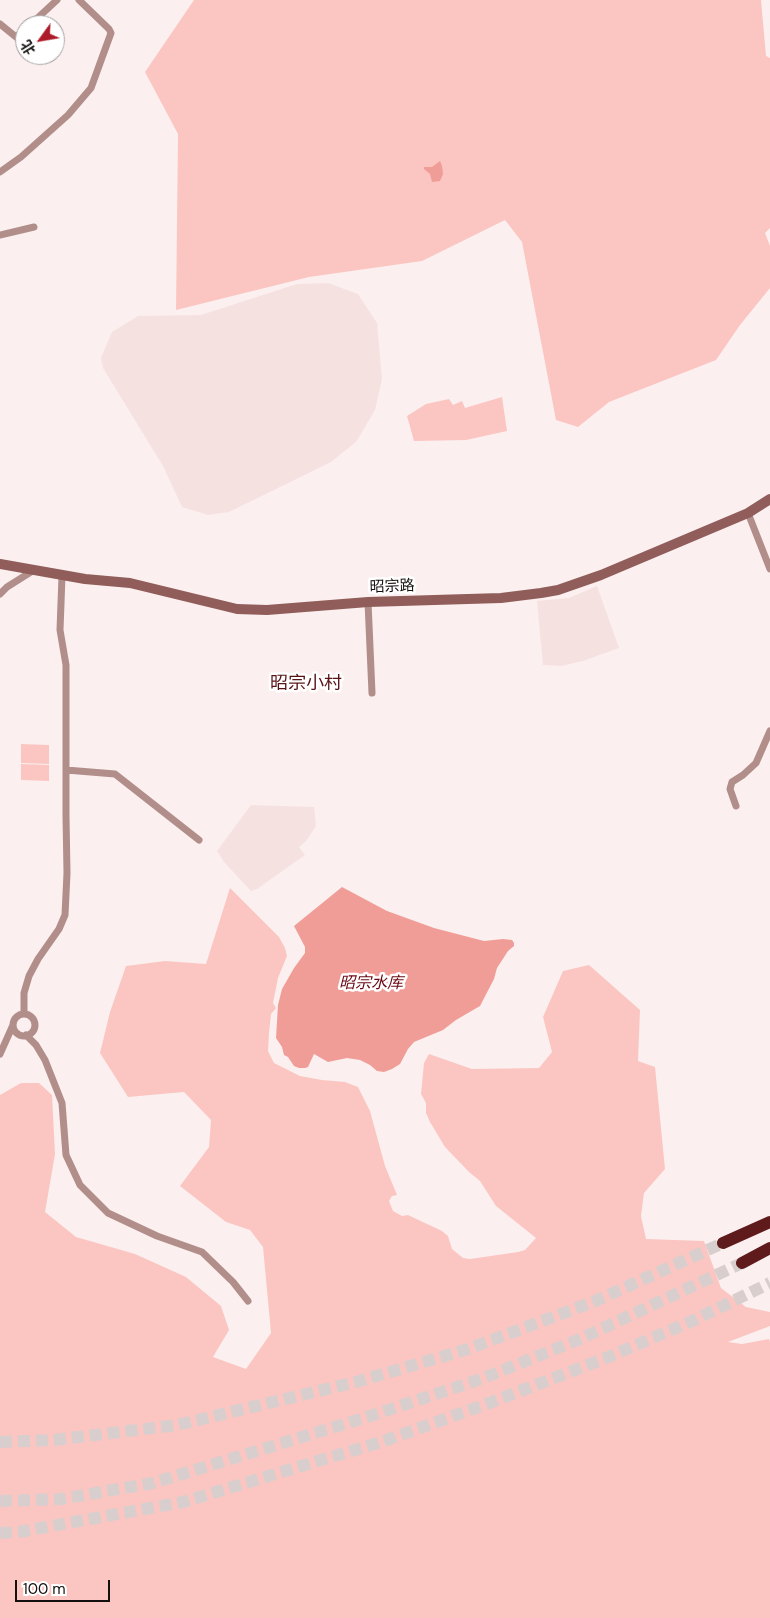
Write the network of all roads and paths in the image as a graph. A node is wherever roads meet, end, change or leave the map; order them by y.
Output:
1 (57, 0) edge
2 (78, 0) edge
3 (41, 15) edge
4 (0, 24) edge
5 (15, 36) edge
6 (0, 172) edge
7 (34, 227) dead end
8 (0, 235) edge
9 (770, 499) edge
10 (748, 513) junction
11 (0, 564) edge
12 (770, 569) edge
13 (34, 570) junction
14 (62, 576) junction
15 (0, 594) edge
16 (368, 602) junction
17 (372, 693) dead end
18 (770, 731) edge
19 (66, 770) junction
20 (736, 806) dead end
21 (199, 840) dead end
22 (24, 1014) junction
23 (14, 1026) junction
24 (34, 1029) junction
25 (24, 1035) junction
26 (6, 1043) junction
27 (36, 1045) junction
28 (0, 1054) edge
29 (770, 1222) edge
30 (723, 1243) tunnel mouth
31 (770, 1248) edge
32 (742, 1263) tunnel mouth
33 (248, 1301) dead end

1 - 3 street
2 - 6 street
4 - 5 street
7 - 8 street
9 - 10 street, 昭宗路
10 - 12 street
10 - 16 street, 昭宗路
11 - 13 street, 昭宗路
13 - 14 street, 昭宗路
13 - 15 street
14 - 16 street, 昭宗路
14 - 19 street
16 - 17 street
18 - 20 street
19 - 21 street
19 - 22 street
22 - 23 street
22 - 24 street
23 - 25 street
23 - 26 street
24 - 25 street
24 - 27 street
25 - 26 street
25 - 27 street
26 - 28 street
27 - 33 street
29 - 30 highway
31 - 32 highway

